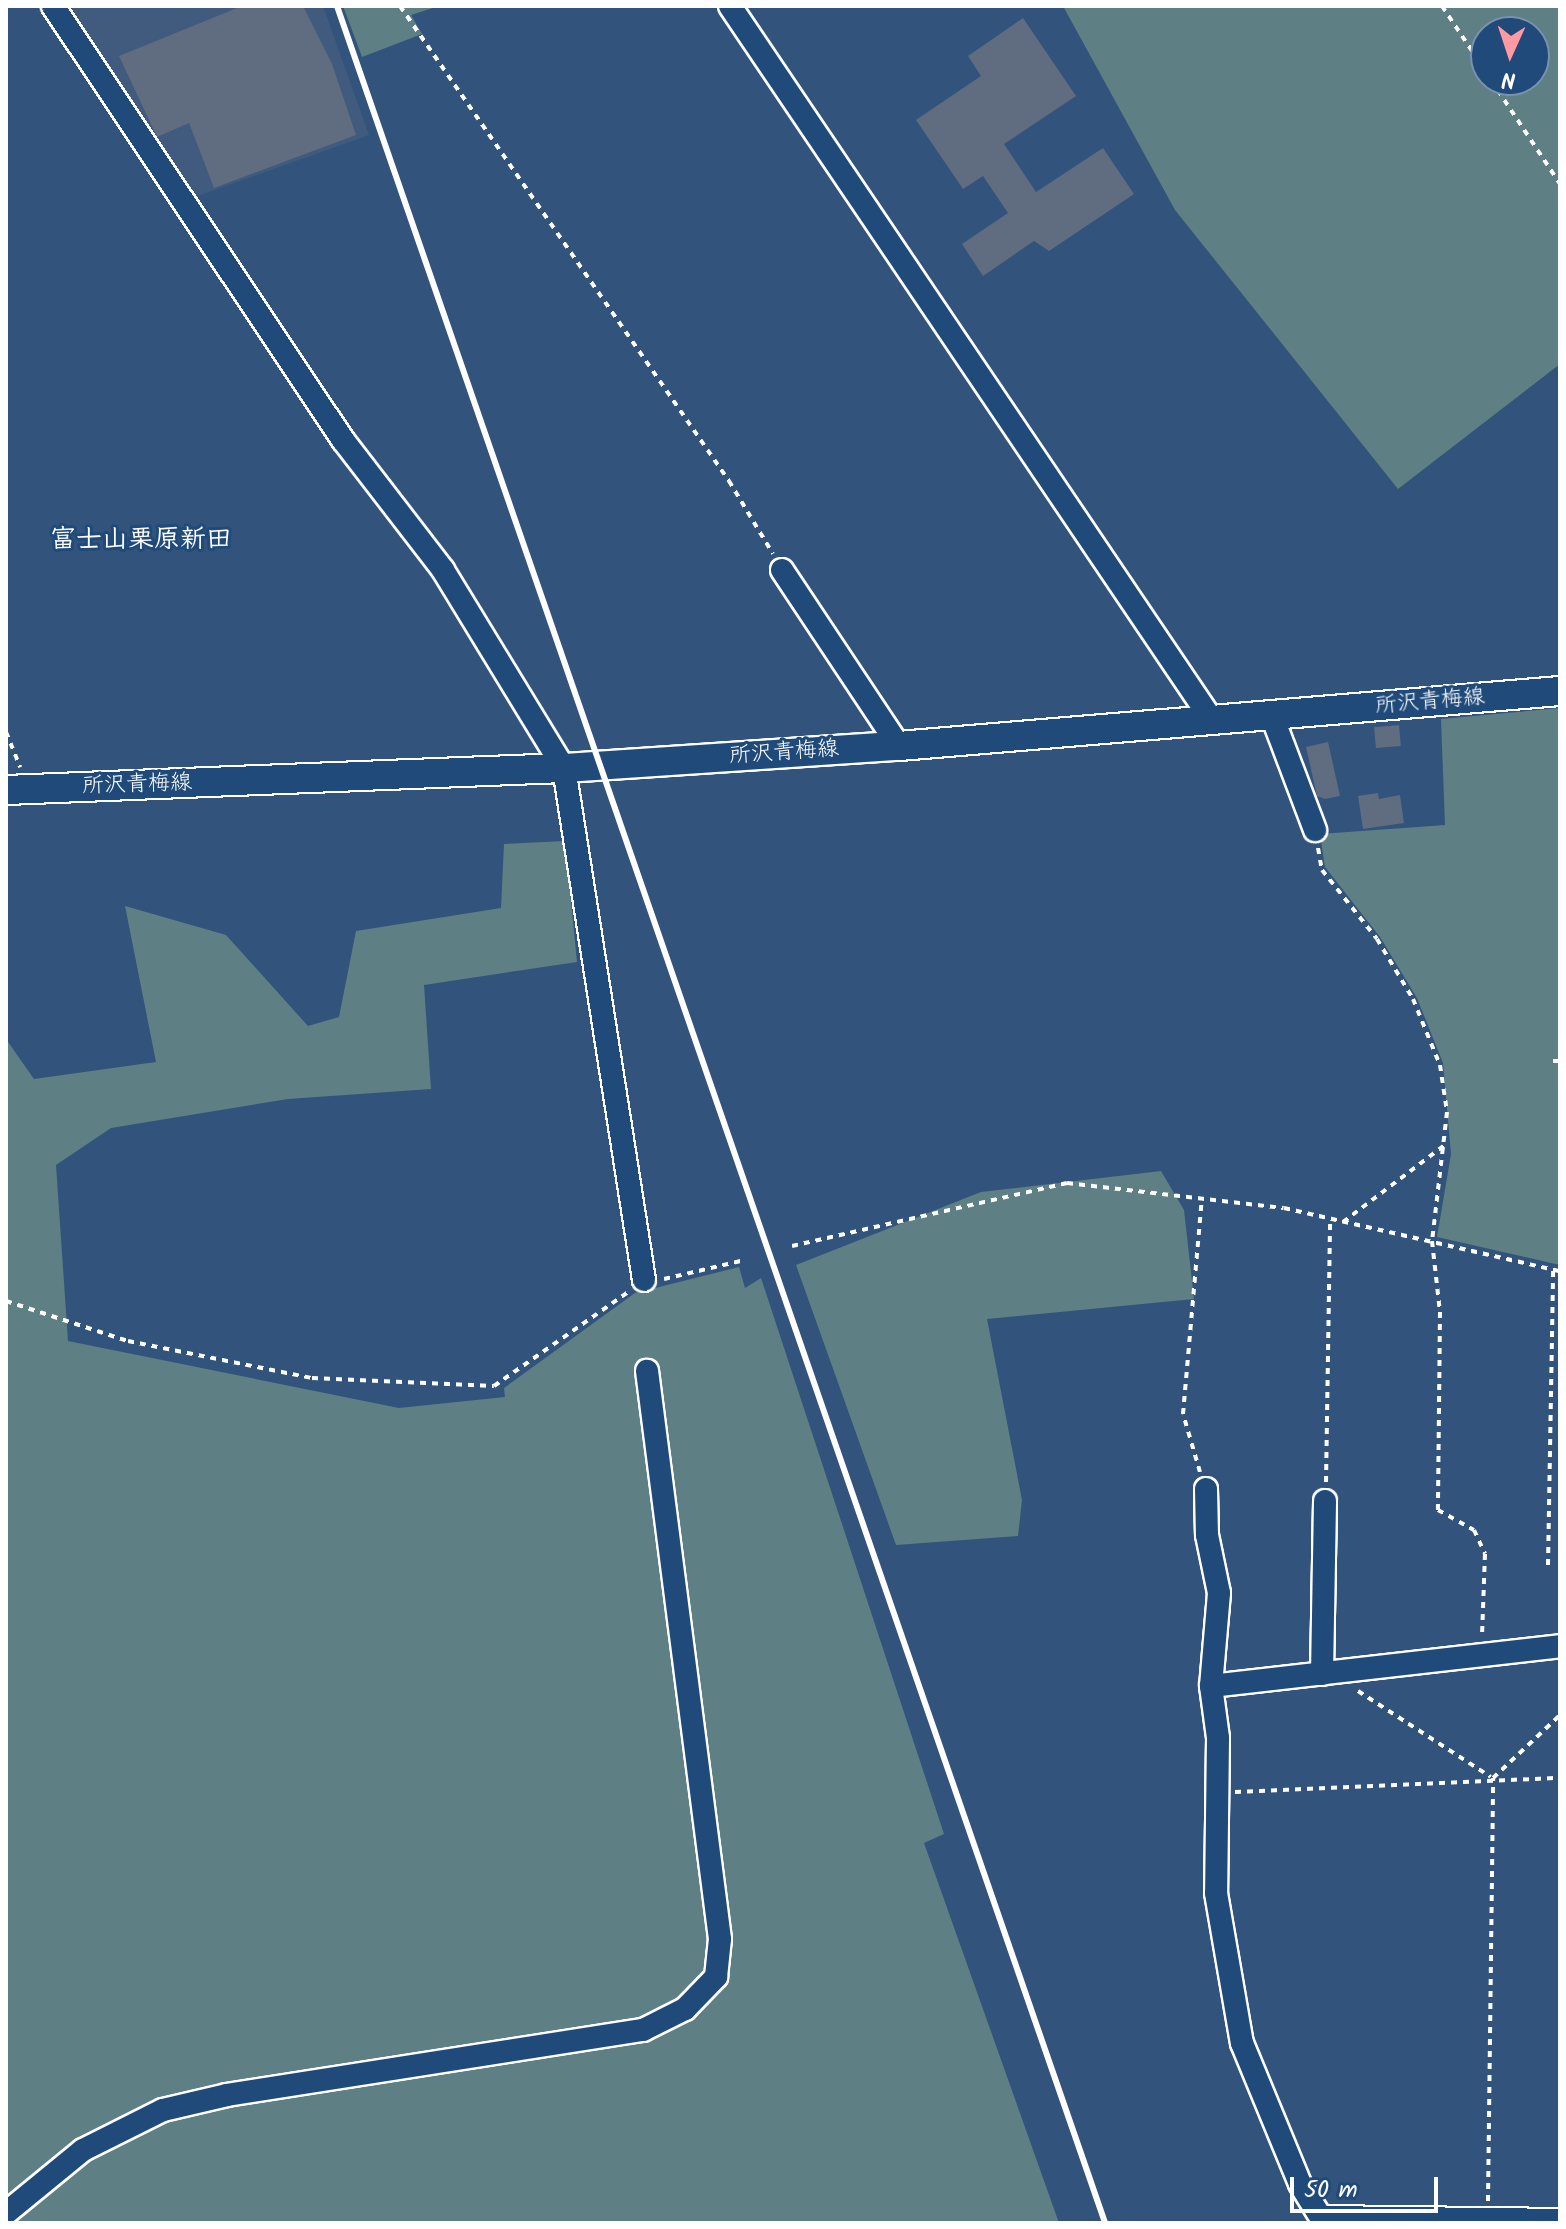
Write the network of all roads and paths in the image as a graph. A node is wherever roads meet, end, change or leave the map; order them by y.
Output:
1 (53, 6) edge
2 (400, 6) edge
3 (730, 6) edge
4 (1442, 6) edge
5 (1470, 48) edge
6 (1502, 96) edge
7 (1560, 184) edge
8 (782, 570) joint
9 (1560, 691) edge
10 (1272, 716) junction
11 (1212, 720) junction
12 (6, 732) edge
13 (899, 746) junction
14 (564, 768) junction
15 (17, 790) edge
16 (1315, 830) joint
17 (1553, 1061) dead end
18 (1560, 1061) edge
19 (1446, 1144) junction
20 (1202, 1198) junction
21 (1330, 1219) junction
22 (1343, 1223) junction
23 (1432, 1241) junction
24 (792, 1246) dead end
25 (745, 1260) dead end
26 (1553, 1270) junction
27 (1560, 1271) edge
28 (644, 1280) junction
29 (6, 1301) edge
30 (647, 1371) dead end
31 (1206, 1489) joint
32 (1325, 1501) joint
33 (1548, 1565) dead end
34 (1560, 1646) edge
35 (1483, 1655) junction
36 (1333, 1673) junction
37 (1211, 1686) junction
38 (1560, 1715) edge
39 (1493, 1778) junction
40 (1560, 1778) edge
41 (1215, 1796) junction
42 (6, 2213) edge
43 (1487, 2220) junction
44 (1560, 2220) edge

1 - 14 street
2 - 8 path
3 - 11 street
4 - 5 path
6 - 7 path
8 - 13 street
9 - 10 main road, 所沢青梅線
10 - 11 main road, 所沢青梅線
10 - 16 street
11 - 13 main road, 所沢青梅線
12 - 15 path
13 - 14 main road, 所沢青梅線
14 - 15 main road, 所沢青梅線
14 - 28 street
16 - 19 path
17 - 18 path
19 - 22 path
19 - 23 path
20 - 21 path
20 - 24 path
20 - 31 path
21 - 22 path
21 - 32 path
22 - 23 path
23 - 26 path
23 - 35 path
25 - 28 path
26 - 27 path
26 - 33 path
28 - 29 path
30 - 42 street
31 - 37 street
32 - 36 street
34 - 35 street
35 - 36 street
36 - 37 street
36 - 39 path
37 - 41 street
38 - 39 path
39 - 40 path
39 - 41 path
39 - 43 path
41 - 43 street
43 - 44 street

